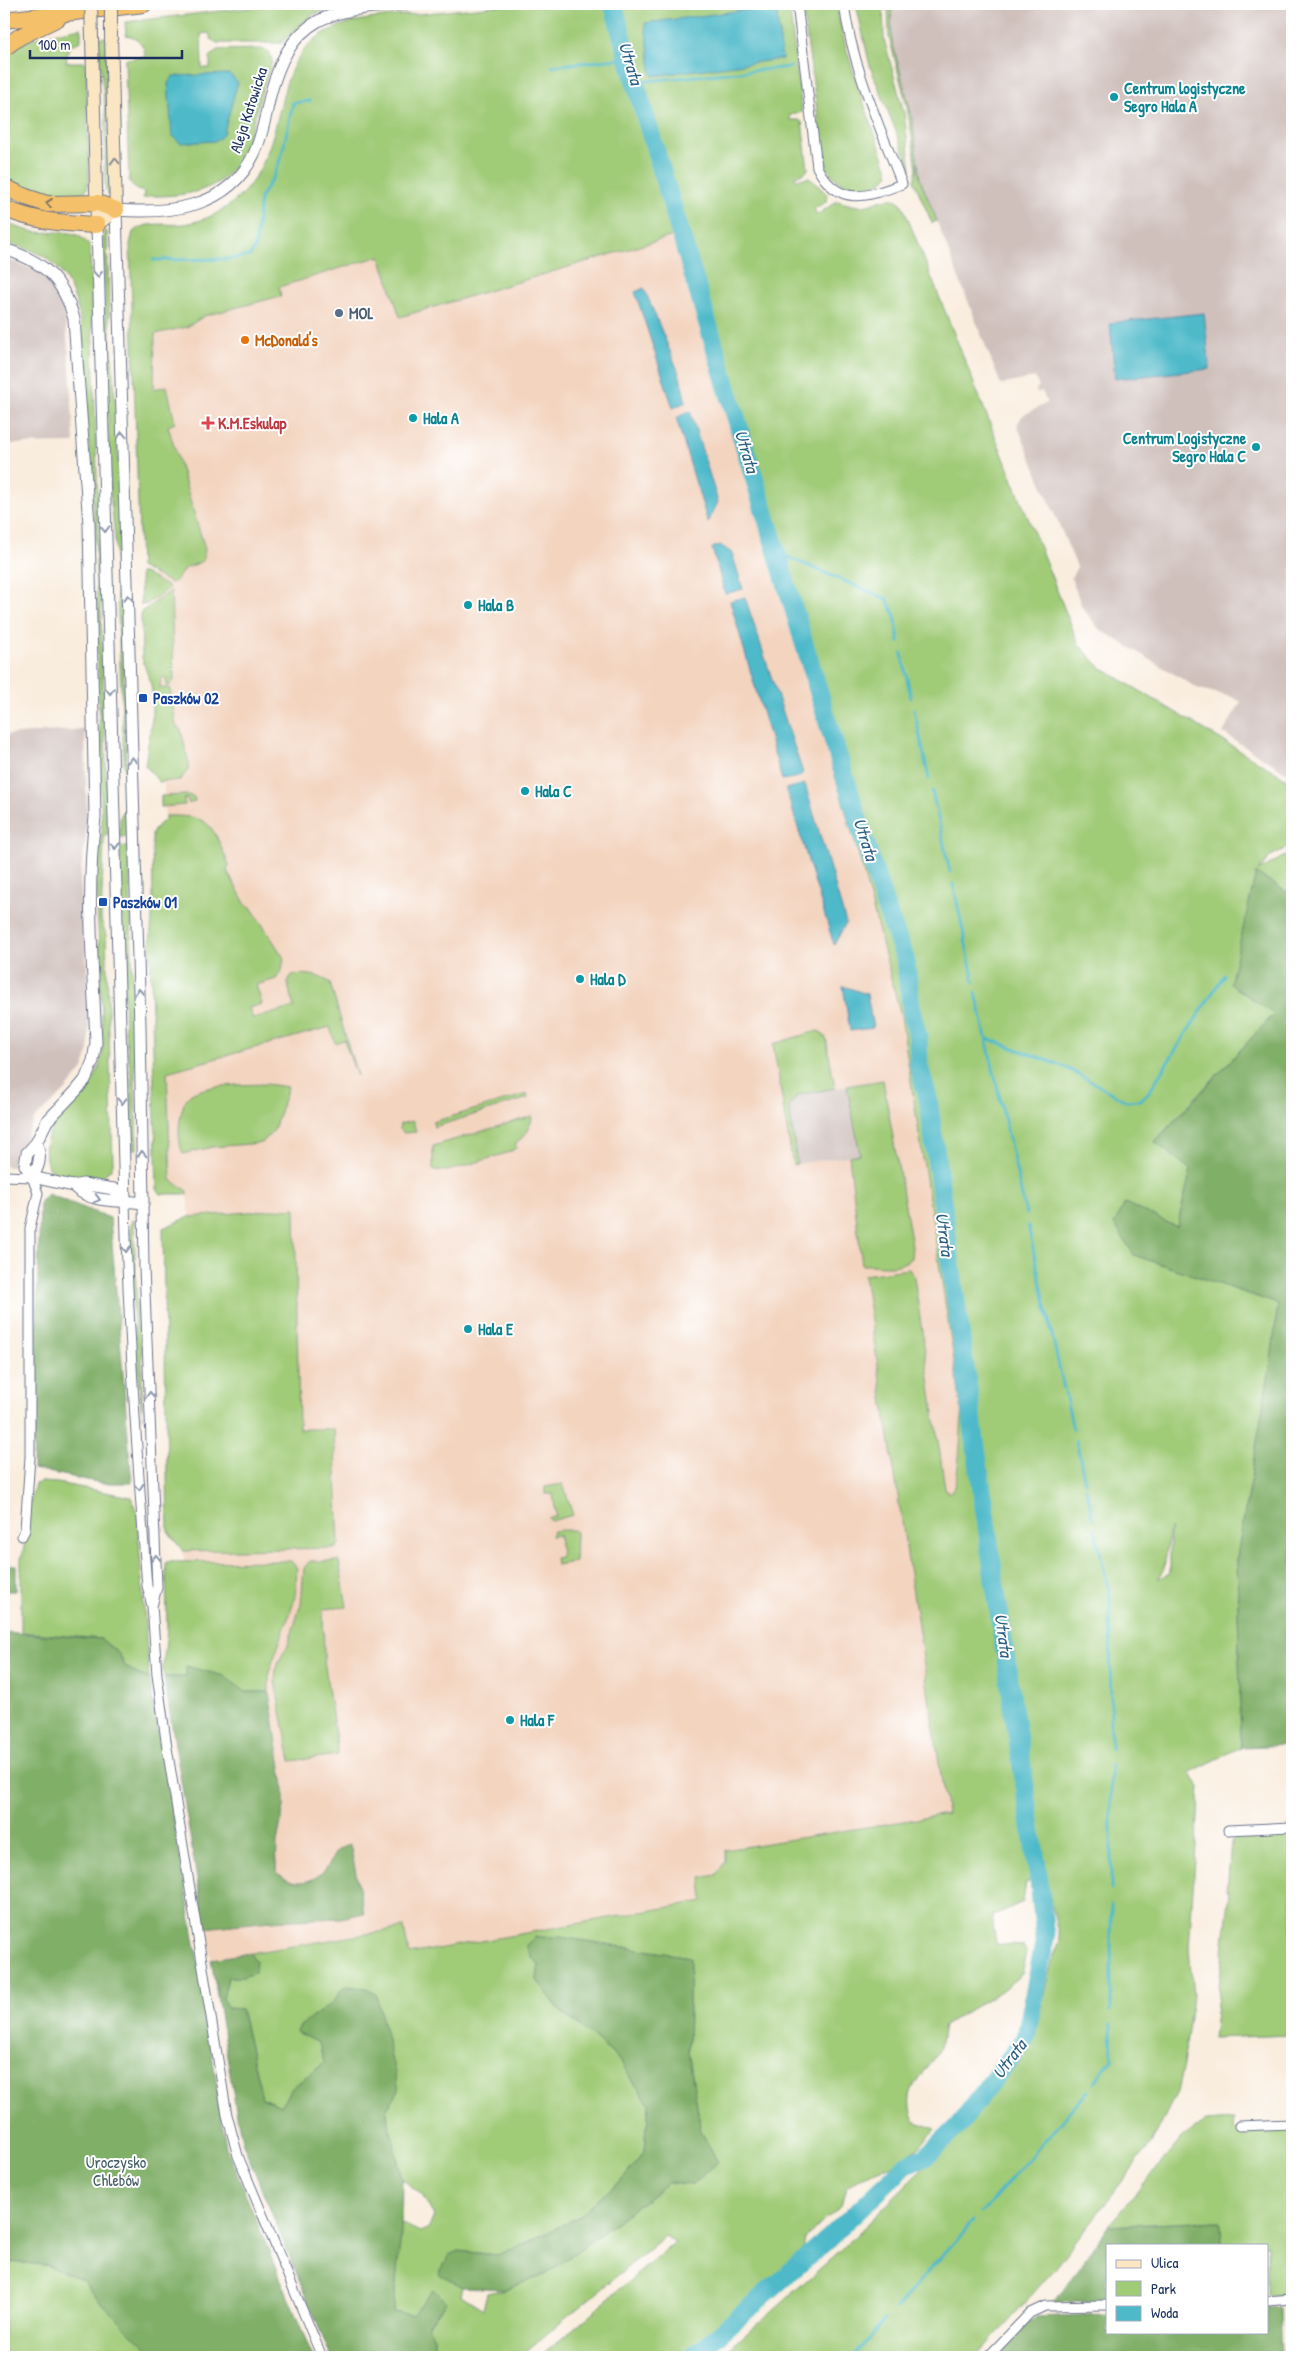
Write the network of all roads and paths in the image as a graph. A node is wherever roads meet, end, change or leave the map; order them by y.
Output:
1 (91, 4) edge
2 (110, 4) edge
3 (144, 4) edge
4 (404, 4) edge
5 (796, 4) edge
6 (844, 4) edge
7 (70, 12) junction
8 (4, 20) edge
9 (4, 48) edge
10 (4, 187) edge
11 (98, 203) junction
12 (4, 208) edge
13 (116, 210) junction
14 (97, 225) junction
15 (4, 249) edge
16 (4, 1176) edge
17 (32, 1177) junction
18 (125, 1200) junction
19 (143, 1203) junction
20 (22, 1536) dead end
21 (152, 1606) junction
22 (1292, 1827) edge
23 (1228, 1830) dead end
24 (1292, 2124) edge
25 (1239, 2126) dead end
26 (1292, 2299) edge
27 (1268, 2301) edge
28 (1106, 2305) edge
29 (322, 2357) edge
30 (988, 2357) edge

1 - 11 main road, bridge
13 -> 2 main road, bridge
3 - 7 highway
4 - 13 street, Aleja Katowicka
5 - 6 street
7 - 8 highway
7 - 9 highway
11 -> 10 highway
11 - 13 highway
11 - 14 main road
12 - 14 highway
13 - 14 main road
19 -> 13 street
14 -> 18 street
15 - 17 street
16 - 17 street
17 - 18 street
17 - 20 street
18 - 19 street
18 -> 21 street
21 -> 19 street
21 - 29 street
22 - 23 street
24 - 25 street
26 - 27 street
28 - 30 street

